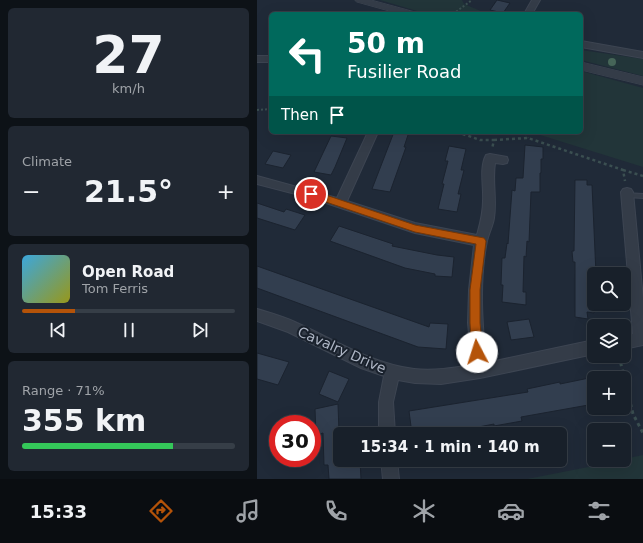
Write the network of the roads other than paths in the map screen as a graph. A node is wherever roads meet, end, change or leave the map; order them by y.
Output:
1 (360, 0) edge
2 (536, 0) edge
3 (404, 12) edge
4 (529, 12) edge
5 (583, 44) edge
6 (643, 55) edge
7 (269, 59) edge
8 (257, 60) edge
9 (583, 66) edge
10 (643, 81) edge
11 (372, 134) edge
12 (503, 160) dead end
13 (257, 180) edge
14 (627, 194) joint
15 (643, 196) edge
16 (340, 203) junction
17 (481, 241) junction
18 (257, 315) edge
19 (631, 341) edge
20 (587, 348) edge
21 (480, 371) junction
22 (392, 372) junction
23 (387, 427) edge
24 (390, 467) edge
25 (391, 479) edge

1 - 3 street
2 - 4 street
5 - 6 street
7 - 8 street
9 - 10 street
11 - 16 street
12 - 17 street
13 - 16 street
14 - 15 lane
14 - 19 street
16 - 17 street
17 - 21 street
18 - 22 street, Cavalry Drive
20 - 21 street, Cavalry Drive
21 - 22 street, Cavalry Drive
22 - 23 street
24 - 25 street

